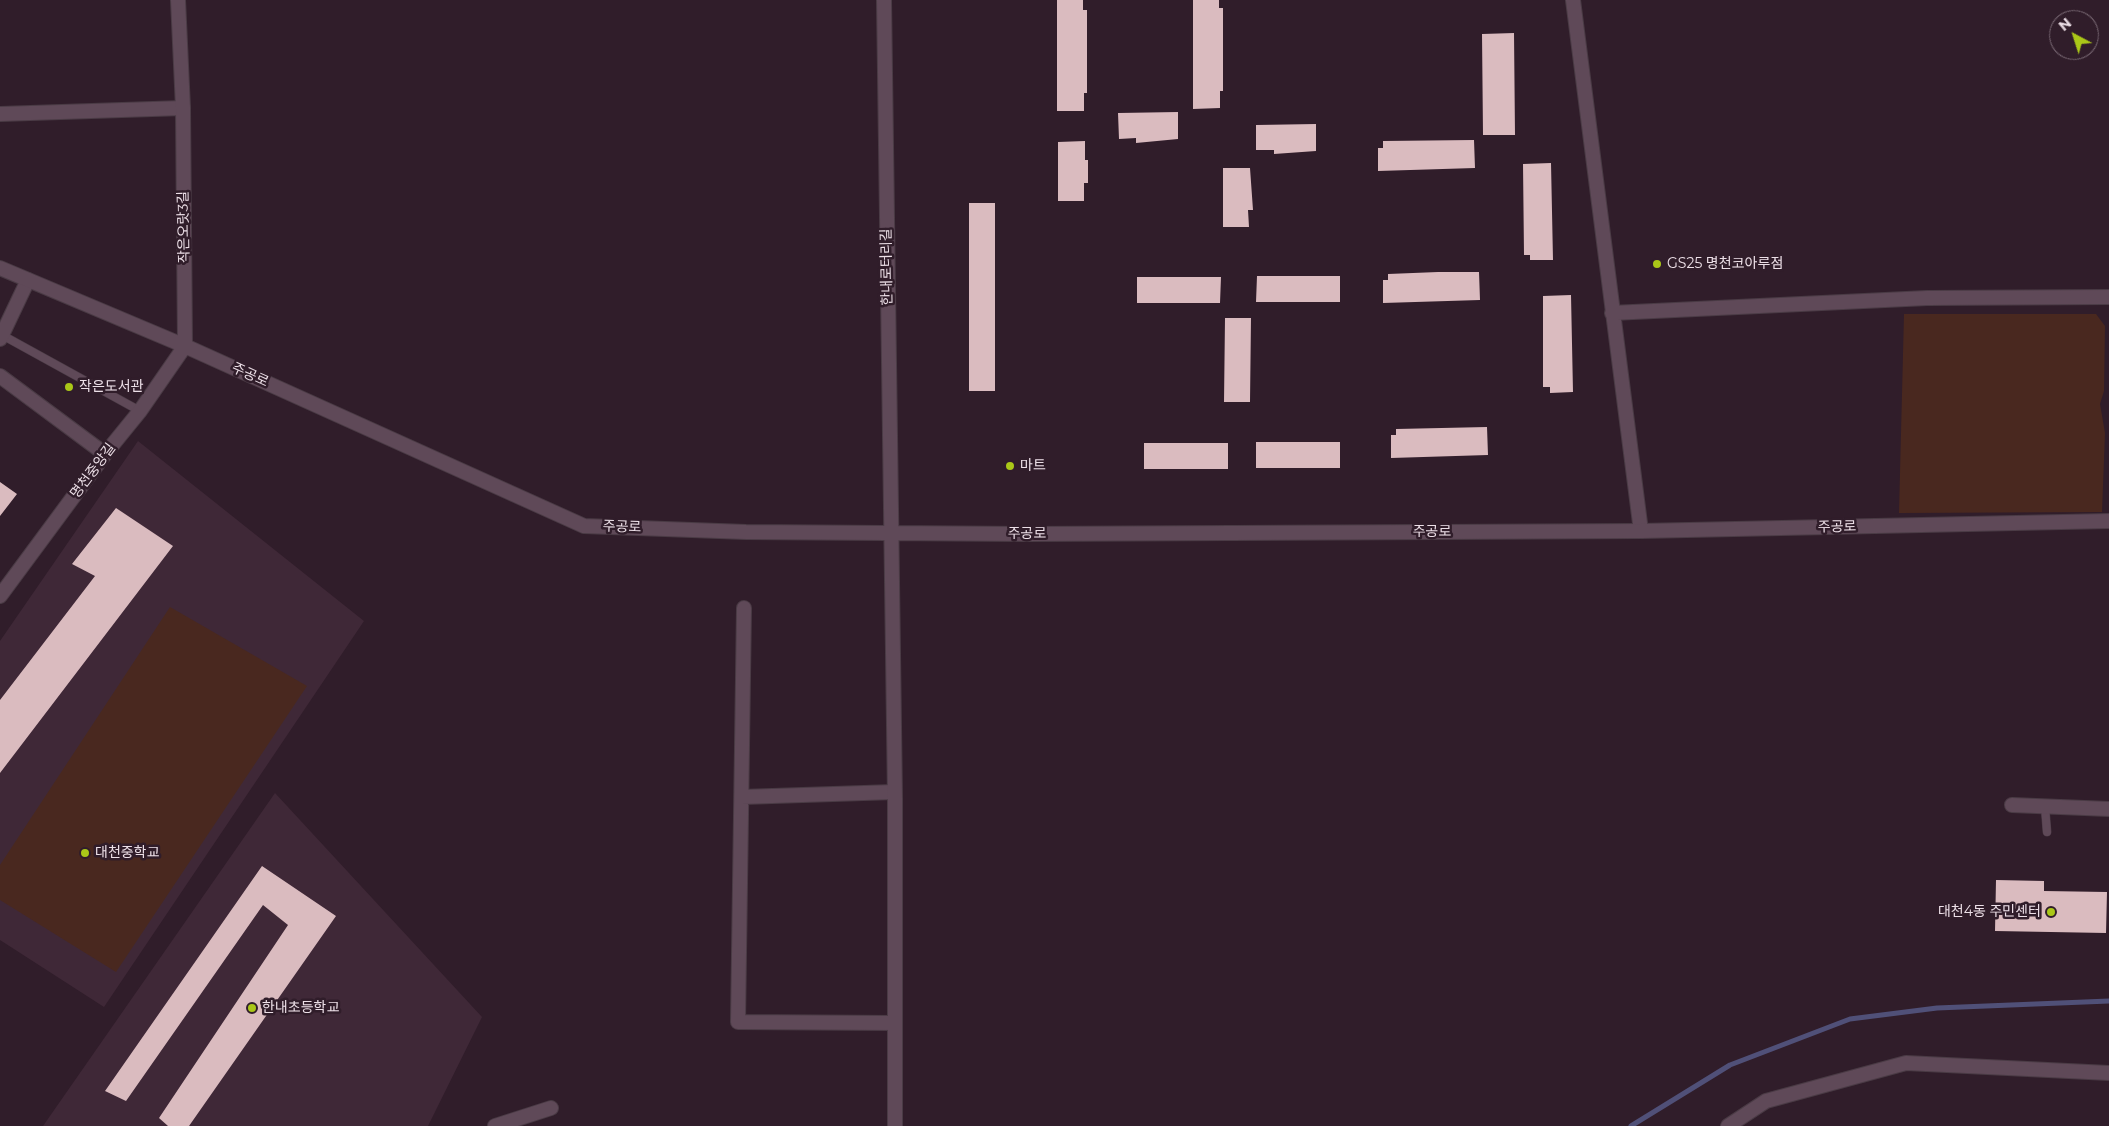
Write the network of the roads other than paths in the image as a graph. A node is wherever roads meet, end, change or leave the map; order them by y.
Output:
1 (178, 0) edge
2 (884, 0) edge
3 (1573, 0) edge
4 (183, 108) junction
5 (0, 114) edge
6 (0, 268) edge
7 (28, 280) junction
8 (2109, 297) edge
9 (1612, 313) junction
10 (1, 337) edge
11 (185, 346) junction
12 (0, 376) edge
13 (140, 411) junction
14 (105, 454) junction
15 (2109, 521) edge
16 (1641, 531) junction
17 (890, 534) junction
18 (0, 596) edge
19 (744, 608) dead end
20 (894, 792) junction
21 (742, 797) junction
22 (2012, 805) dead end
23 (2045, 807) junction
24 (2109, 809) edge
25 (2047, 832) dead end
26 (895, 1023) junction
27 (2109, 1073) edge
28 (551, 1108) dead end
29 (494, 1126) edge
30 (895, 1126) edge
31 (1728, 1126) edge

1 - 4 street, 작은오랏3길
2 - 17 street, 한내로터리길
3 - 9 street
4 - 5 street
4 - 11 street, 작은오랏3길
6 - 7 street, 주공로
7 - 10 street
7 - 11 street, 주공로
8 - 9 street
9 - 16 street
10 - 13 lane
11 - 13 street, 명천중앙길
11 - 17 street, 주공로
12 - 14 street
13 - 14 street, 명천중앙길
14 - 18 street, 명천중앙길
15 - 16 street, 주공로
16 - 17 street, 주공로
17 - 20 street, 한내로터리길
19 - 21 street
20 - 21 street
20 - 26 street, 한내로터리길
21 - 26 street
22 - 23 street
23 - 24 street
23 - 25 lane
26 - 30 street, 한내로터리길
27 - 31 street
28 - 29 street

